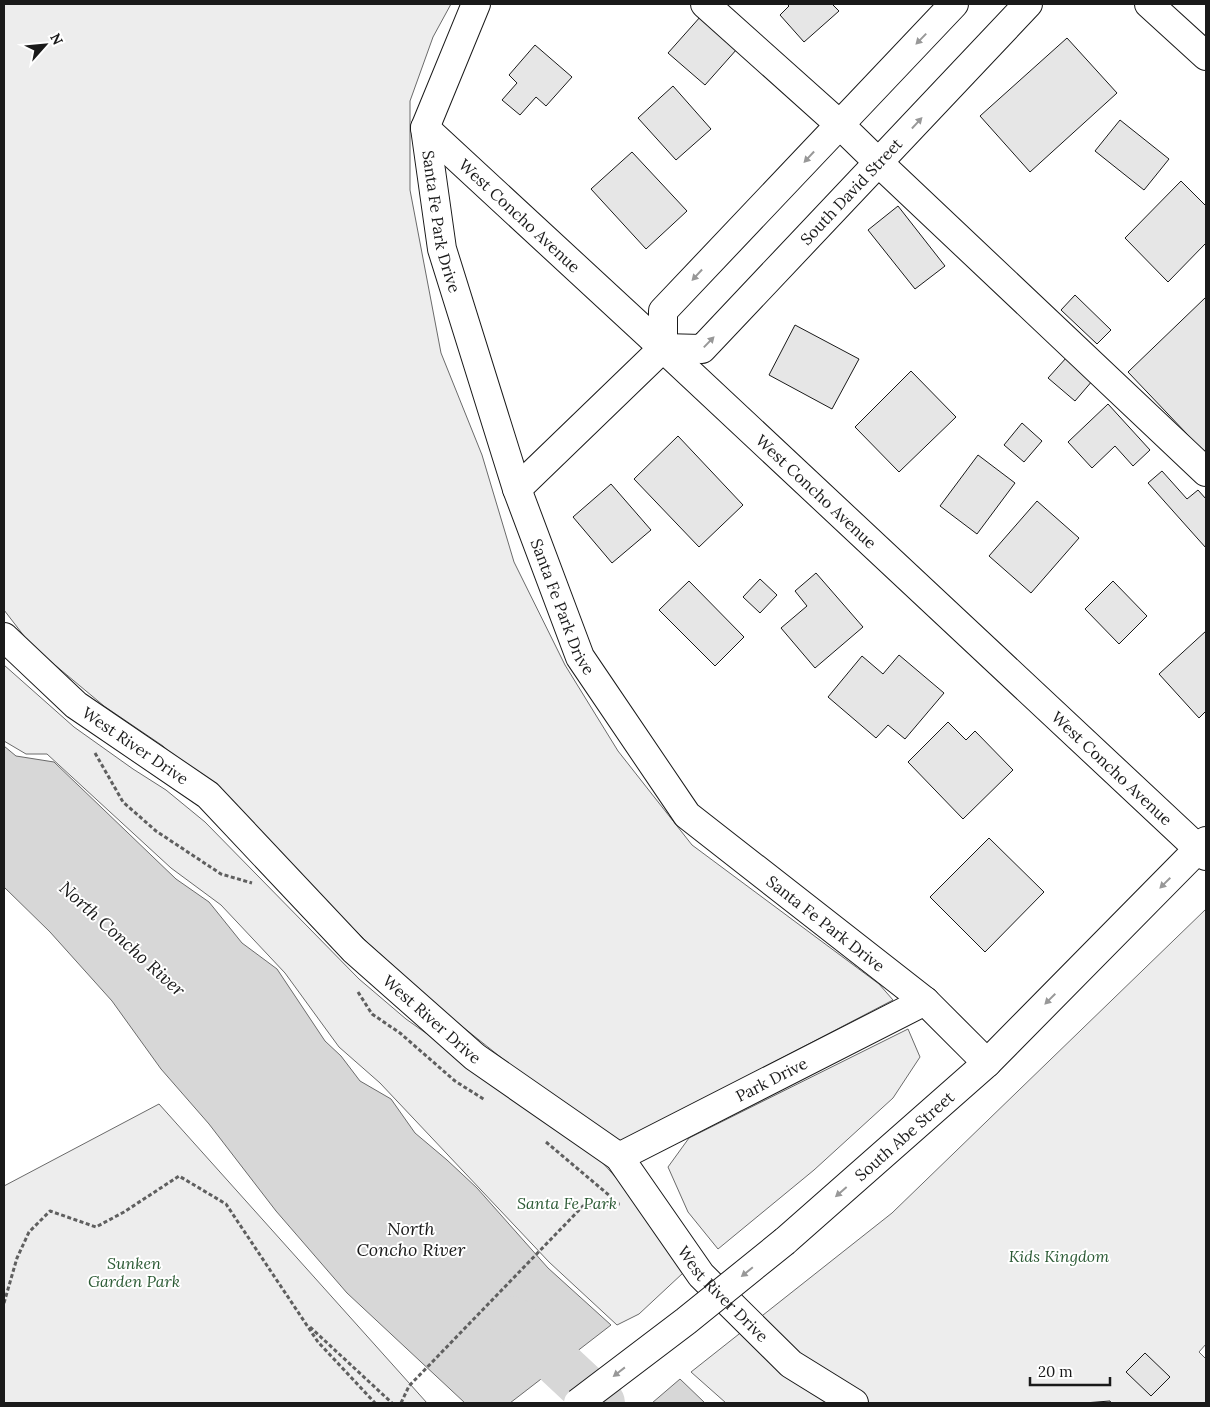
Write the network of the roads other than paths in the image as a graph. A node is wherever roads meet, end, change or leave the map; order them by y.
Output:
1 (476, 4) edge
2 (705, 4) edge
3 (954, 4) edge
4 (1028, 4) edge
5 (1149, 4) edge
6 (1206, 56) edge
7 (839, 124) junction
8 (425, 128) junction
9 (879, 164) junction
10 (663, 348) junction
11 (1206, 472) edge
12 (516, 489) junction
13 (4, 637) edge
14 (1204, 848) edge
15 (925, 1001) junction
16 (987, 1063) junction
17 (618, 1157) junction
18 (578, 1403) edge
19 (854, 1403) edge

1 - 8 street, Santa Fe Park Drive
2 - 7 street
3 -> 7 street
9 -> 4 street, South David Street
5 - 6 street
7 - 9 street
7 -> 10 street
8 - 10 street, West Concho Avenue
8 - 12 street, Santa Fe Park Drive
10 -> 9 street, South David Street
9 - 11 street
10 - 12 street
10 - 14 street, West Concho Avenue
12 - 15 street, Santa Fe Park Drive
13 - 17 street, West River Drive
14 -> 16 street, South Abe Street
15 - 16 street, Santa Fe Park Drive
15 - 17 street, Park Drive
16 -> 18 street, South Abe Street, bridge
17 - 19 street, West River Drive

